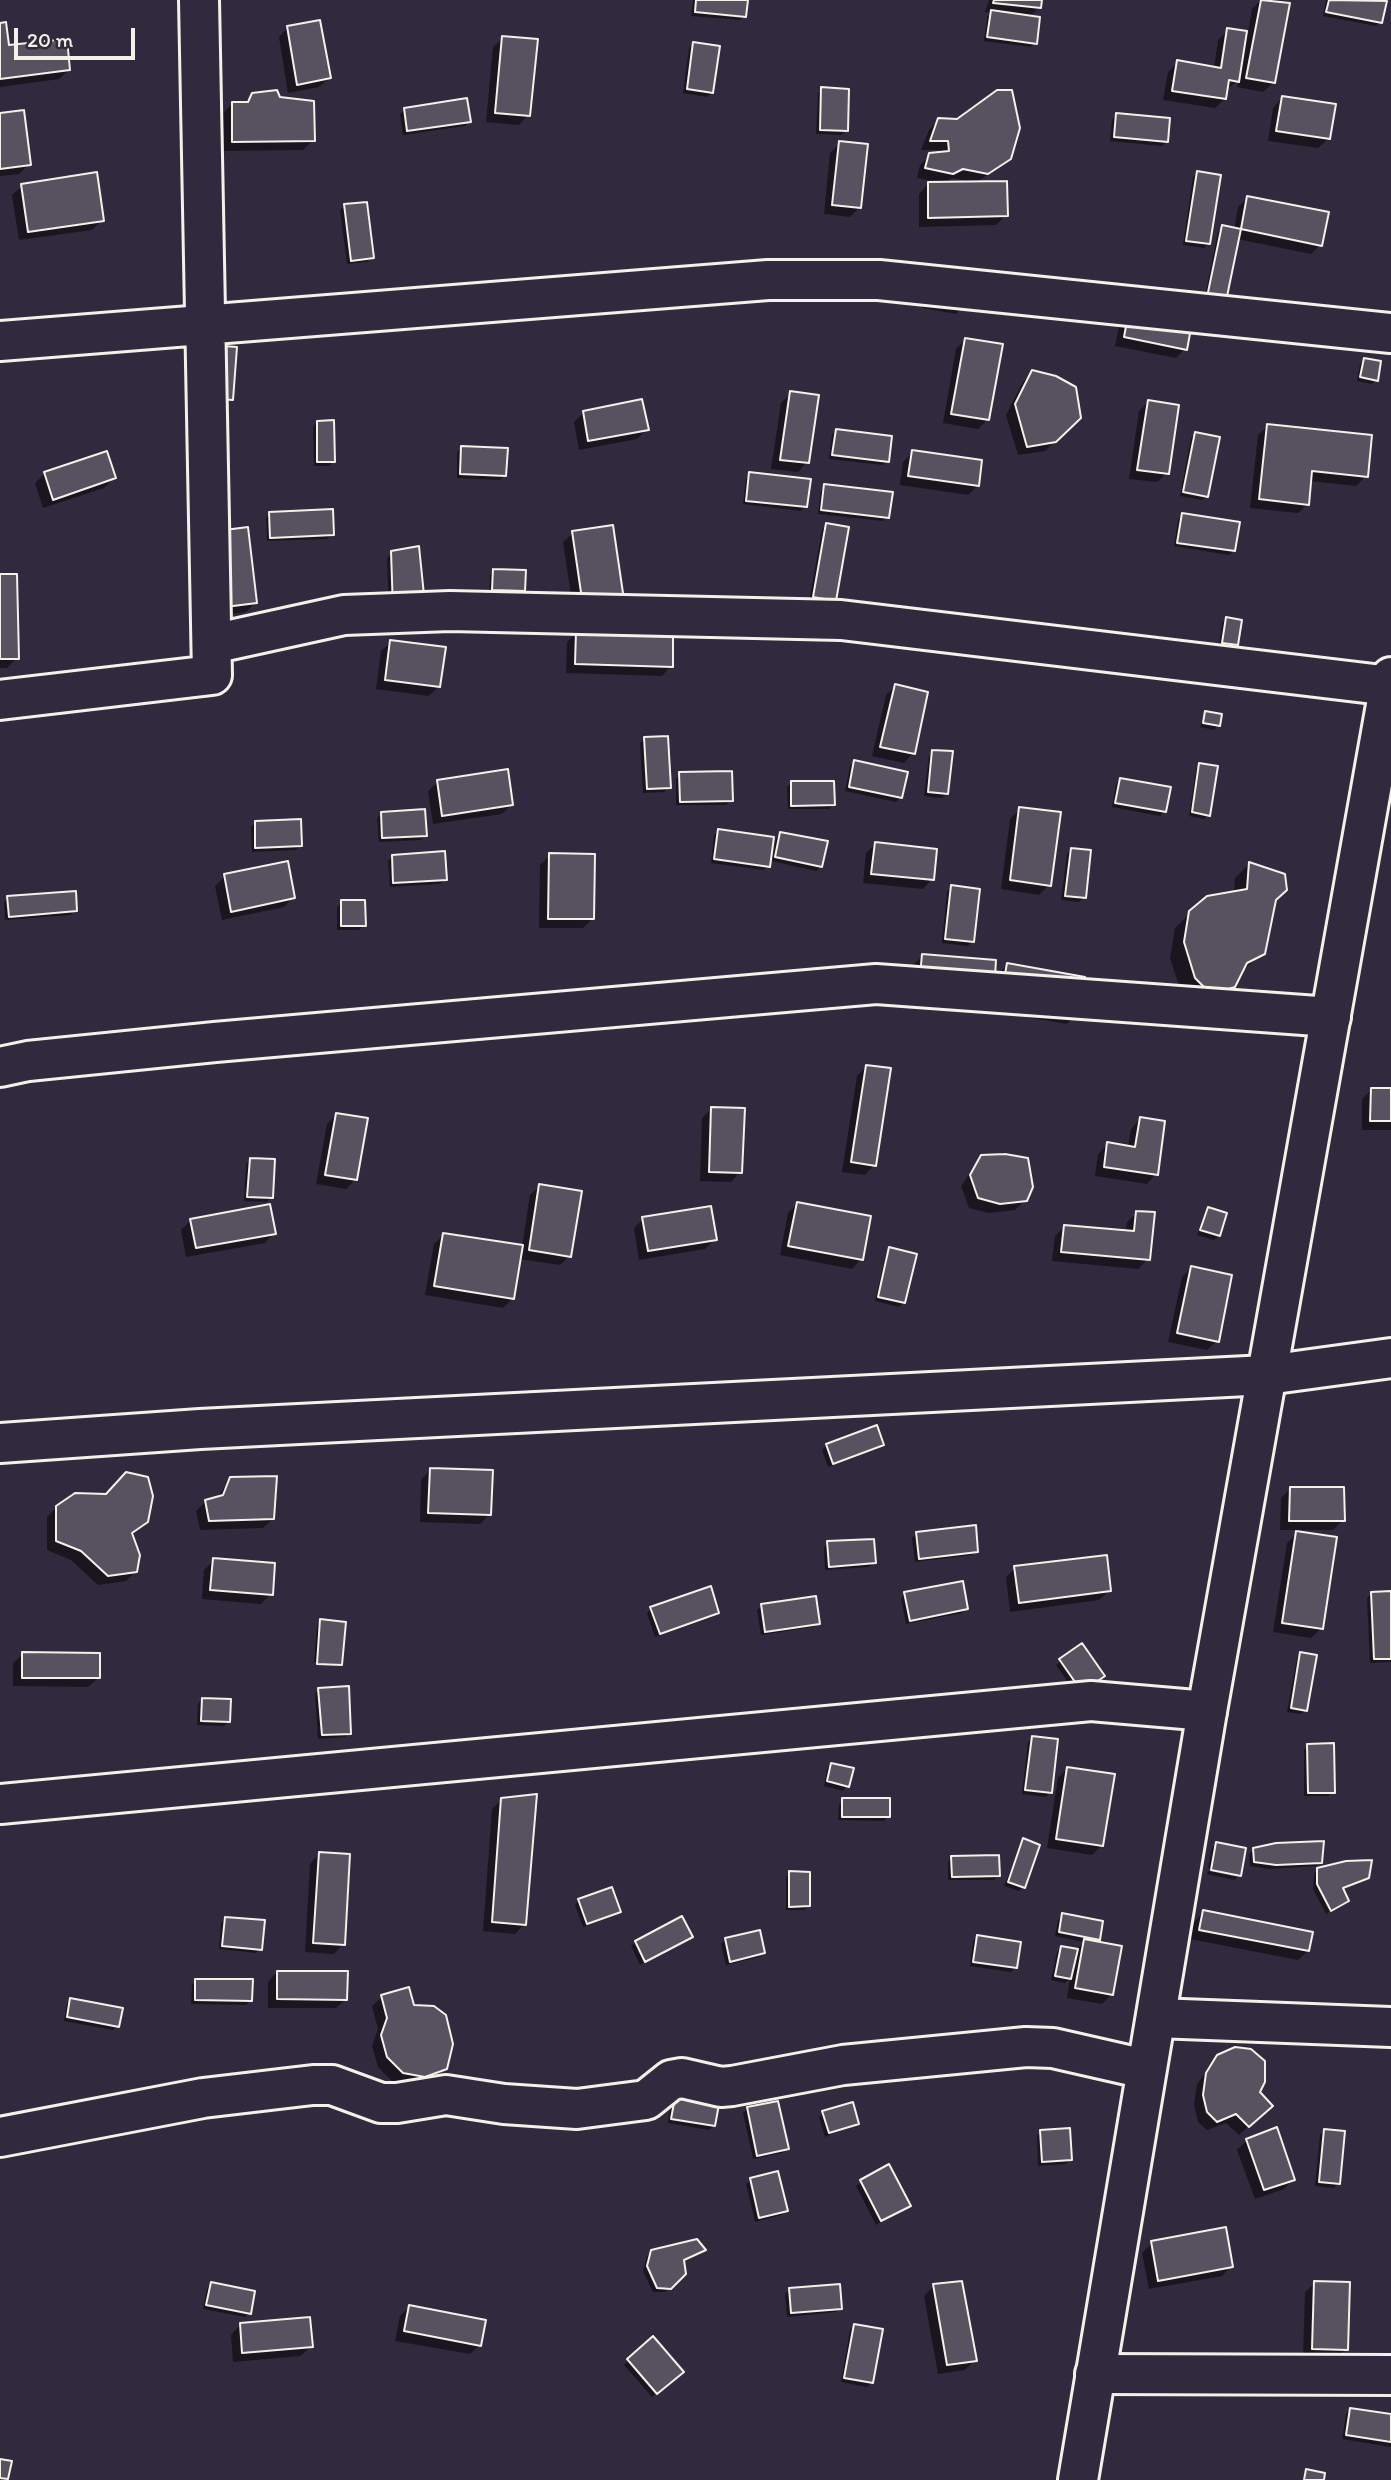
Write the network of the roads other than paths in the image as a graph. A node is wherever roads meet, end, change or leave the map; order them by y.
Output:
1 (199, 0) edge
2 (205, 324) junction
3 (1391, 333) edge
4 (0, 341) edge
5 (212, 644) junction
6 (1390, 682) edge
7 (0, 700) edge
8 (1331, 1017) junction
9 (0, 1067) edge
10 (1391, 1358) edge
11 (1267, 1375) junction
12 (0, 1443) edge
13 (1207, 1711) junction
14 (0, 1804) edge
15 (1156, 2018) junction
16 (1391, 2027) edge
17 (1145, 2069) junction
18 (0, 2137) edge
19 (1095, 2374) junction
20 (1391, 2375) edge
21 (1078, 2480) edge

1 - 2 street
2 - 3 street
2 - 4 street
2 - 5 street
5 - 6 street
5 - 7 street
6 - 8 street
8 - 9 street
8 - 11 street
10 - 11 street
11 - 12 street
11 - 13 street
13 - 14 street
13 - 15 street
15 - 16 street
15 - 17 street
17 - 18 street
17 - 19 street
19 - 20 street
19 - 21 street

